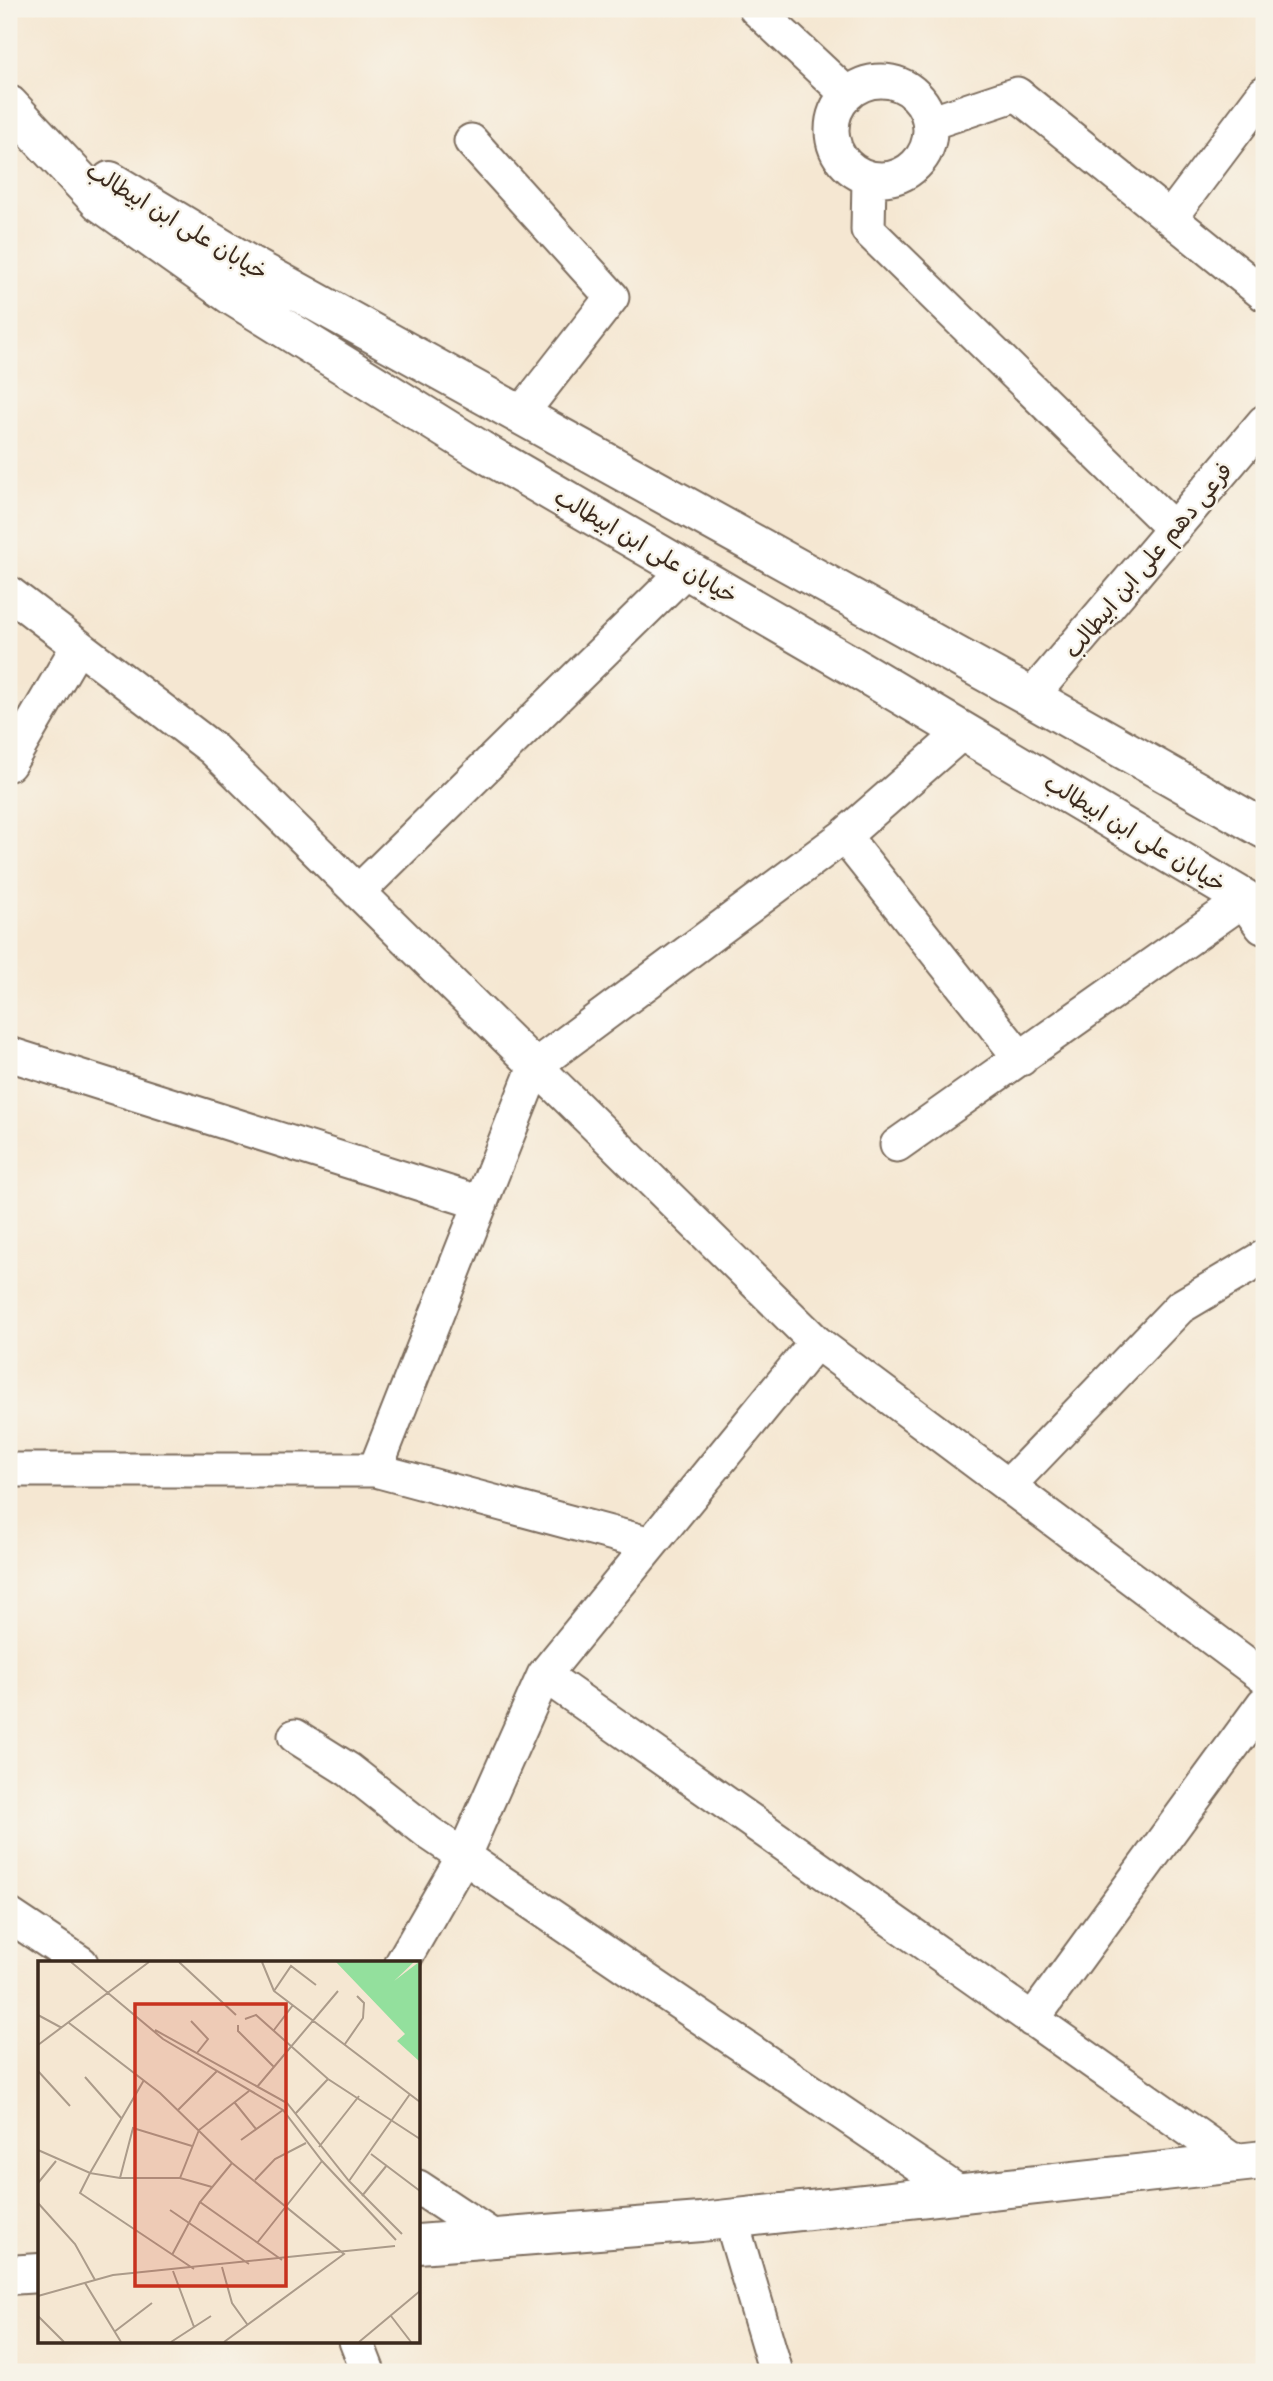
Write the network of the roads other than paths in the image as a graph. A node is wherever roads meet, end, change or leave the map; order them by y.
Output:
1 (756, 9) edge
2 (1264, 93) edge
3 (847, 94) junction
4 (9, 105) edge
5 (930, 124) junction
6 (44, 141) junction
7 (471, 141) dead end
8 (869, 178) junction
9 (1170, 218) junction
10 (1264, 295) edge
11 (520, 415) junction
12 (1264, 422) edge
13 (1174, 529) junction
14 (687, 569) junction
15 (9, 593) edge
16 (889, 619) junction
17 (78, 646) junction
18 (849, 664) junction
19 (1031, 697) junction
20 (964, 731) junction
21 (9, 764) edge
22 (1264, 829) edge
23 (844, 836) junction
24 (358, 892) junction
25 (1254, 912) edge
26 (9, 1054) edge
27 (1021, 1059) junction
28 (535, 1066) junction
29 (897, 1146) dead end
30 (481, 1203) junction
31 (1264, 1257) edge
32 (816, 1342) junction
33 (9, 1470) edge
34 (375, 1470) junction
35 (1009, 1486) junction
36 (651, 1544) junction
37 (544, 1675) junction
38 (1264, 1676) edge
39 (1264, 1703) edge
40 (295, 1736) dead end
41 (463, 1857) junction
42 (9, 1915) edge
43 (78, 1961) edge
44 (403, 1961) edge
45 (1032, 2020) junction
46 (1250, 2161) edge
47 (420, 2188) edge
48 (960, 2193) junction
49 (731, 2219) junction
50 (495, 2238) junction
51 (420, 2244) edge
52 (38, 2273) edge
53 (9, 2275) edge
54 (356, 2342) edge
55 (368, 2372) edge
56 (776, 2372) edge

1 - 3 street
2 - 9 street
3 - 5 street
3 - 8 street
4 - 6 street, خیابان علی ابن ابیطالب
5 - 8 street
5 - 9 street
6 - 11 street, خیابان علی ابن ابیطالب
6 - 14 street, خیابان علی ابن ابیطالب
7 - 11 street
8 - 13 street
9 - 10 street
11 - 16 street, خیابان علی ابن ابیطالب
12 - 13 street, فرعی دهم علی ابن ابیطالب
13 - 19 street, فرعی دهم علی ابن ابیطالب
14 - 18 street, خیابان علی ابن ابیطالب
14 - 24 street
15 - 17 street
16 - 18 street
16 - 19 street, خیابان علی ابن ابیطالب
17 - 21 street
17 - 24 street
18 - 20 street, خیابان علی ابن ابیطالب
19 - 22 street, خیابان علی ابن ابیطالب
20 - 23 street
20 - 25 street, خیابان علی ابن ابیطالب
23 - 27 street
23 - 28 street
24 - 28 street
25 - 27 street
26 - 30 street
27 - 29 street
28 - 30 street
28 - 32 street
30 - 34 street
31 - 35 street
32 - 35 street
32 - 36 street
33 - 34 street
34 - 36 street
35 - 38 street
36 - 37 street
37 - 41 street
37 - 45 street
39 - 45 street
40 - 41 street
41 - 44 street
41 - 48 street
42 - 43 street
45 - 46 street
46 - 48 street
47 - 50 street
48 - 49 street
49 - 50 street
49 - 56 street
50 - 51 street
52 - 53 street
54 - 55 street

